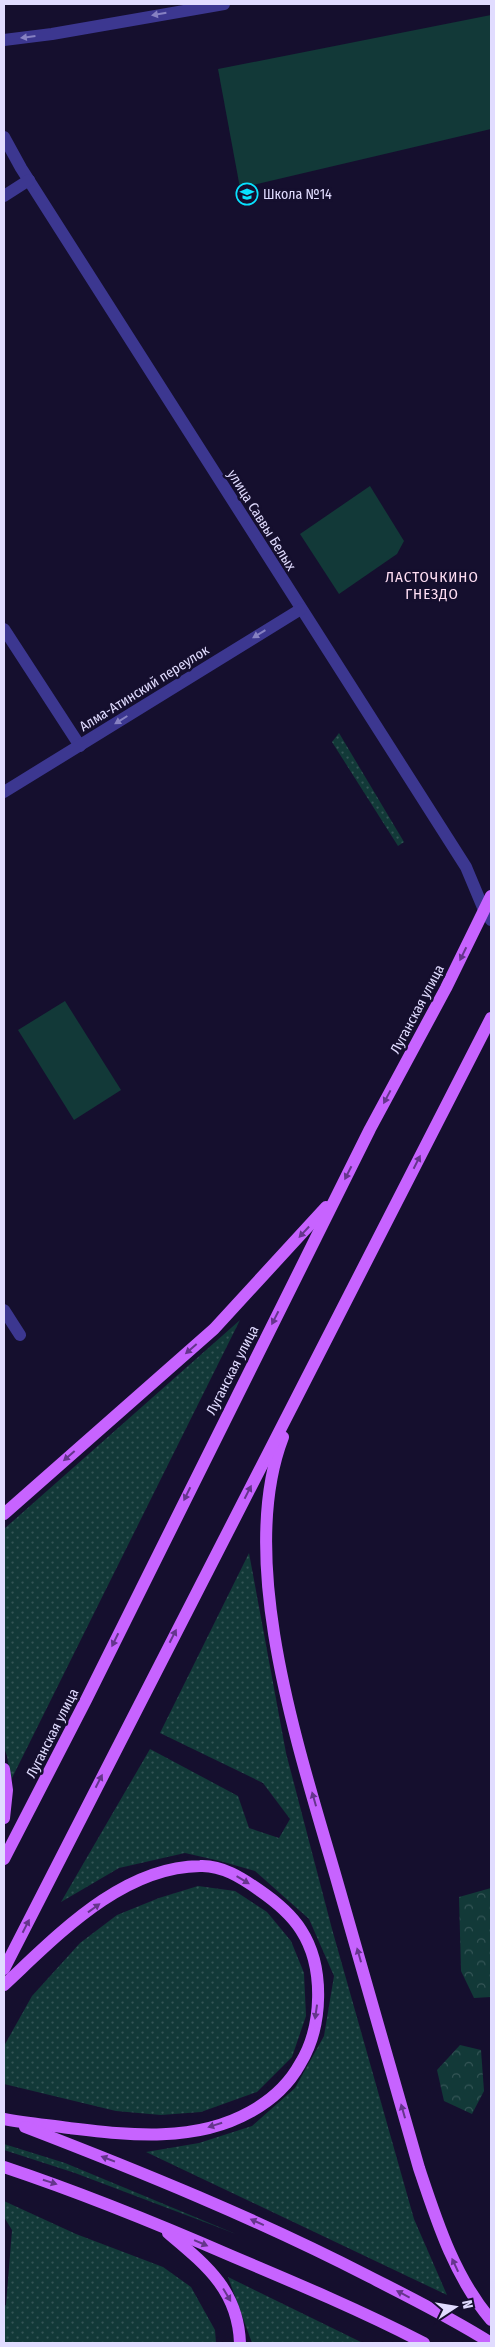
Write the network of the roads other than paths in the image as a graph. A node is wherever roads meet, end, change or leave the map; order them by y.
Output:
1 (224, 4) edge
2 (4, 40) edge
3 (4, 137) edge
4 (29, 180) junction
5 (4, 196) edge
6 (301, 609) junction
7 (4, 629) edge
8 (80, 746) junction
9 (4, 792) edge
10 (491, 896) edge
11 (488, 915) edge
12 (491, 1018) edge
13 (337, 1196) junction
14 (4, 1310) edge
15 (20, 1335) dead end
16 (307, 1377) junction
17 (4, 1514) edge
18 (4, 1769) edge
19 (4, 1818) edge
20 (4, 1859) edge
21 (4, 1969) edge
22 (4, 1985) edge
23 (5, 2119) edge
24 (4, 2167) edge
25 (156, 2224) junction
26 (491, 2320) edge
27 (240, 2343) edge
28 (424, 2343) edge
29 (491, 2343) edge

1 -> 2 street
3 - 4 street, улица Саввы Белых
4 - 5 street
4 - 6 street, улица Саввы Белых
6 -> 8 street, Алма-Атинский переулок
6 - 11 street, улица Саввы Белых
7 - 8 street
8 - 9 street, Алма-Атинский переулок
10 - 11 main road, Луганская улица
11 -> 13 main road, Луганская улица
16 -> 12 main road
13 -> 17 main road
13 -> 20 main road, Луганская улица
14 - 15 street
21 -> 16 main road
26 -> 16 main road
18 - 19 main road
22 -> 23 main road
29 -> 23 main road
24 -> 25 main road
25 -> 27 main road
25 -> 28 main road

